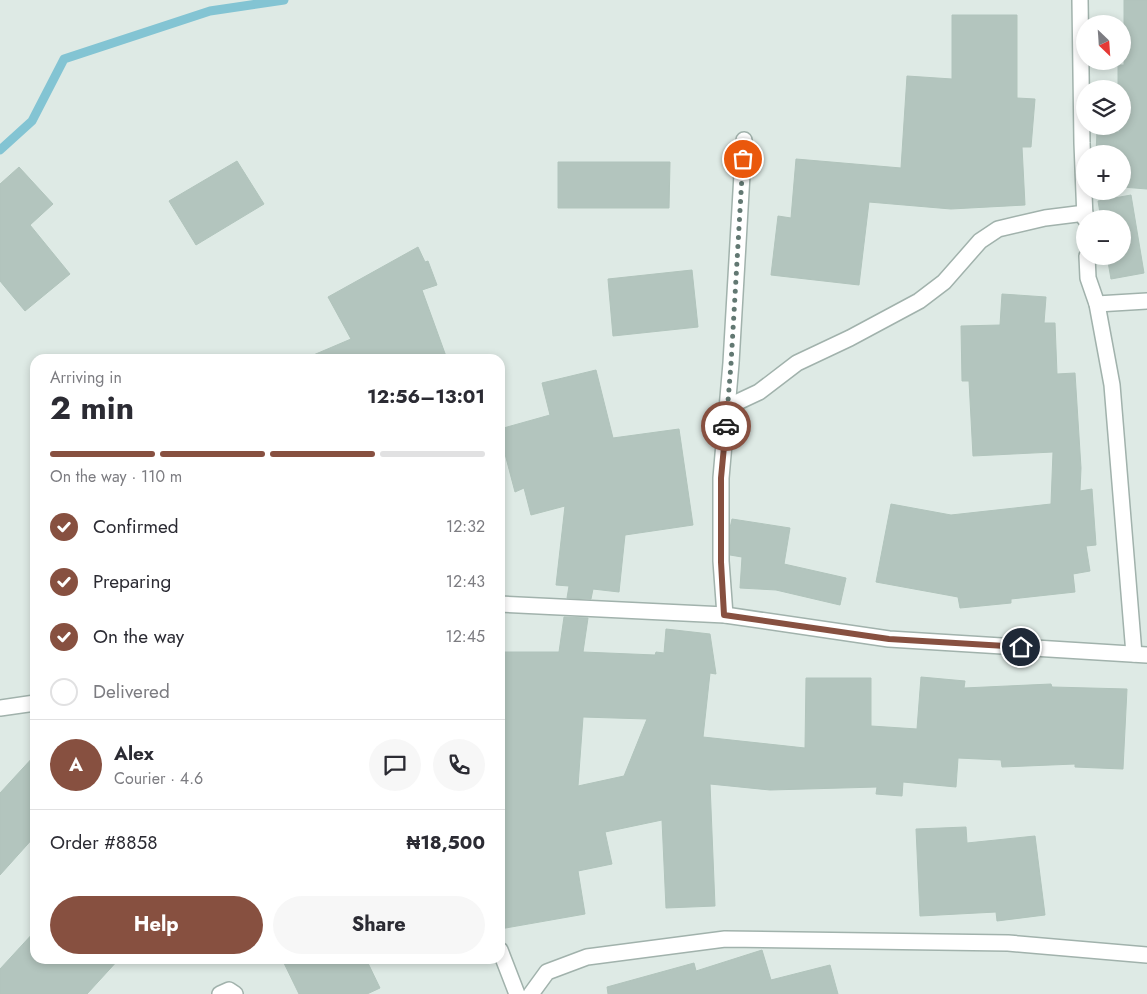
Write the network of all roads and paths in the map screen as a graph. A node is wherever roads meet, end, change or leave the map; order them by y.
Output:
1 (1080, 0) edge
2 (744, 140) dead end
3 (1085, 210) edge
4 (1076, 216) edge
5 (1087, 265) edge
6 (1147, 301) edge
7 (1097, 304) junction
8 (728, 408) junction
9 (505, 604) edge
10 (724, 615) junction
11 (1141, 655) edge
12 (29, 704) edge
13 (0, 708) edge
14 (1147, 954) edge
15 (505, 962) edge
16 (220, 994) edge
17 (235, 994) edge
18 (518, 994) edge
19 (531, 994) edge

1 - 3 street
2 - 8 street
4 - 8 street
5 - 7 street
6 - 7 street
7 - 11 street
8 - 10 street
9 - 10 street
10 - 11 street
12 - 13 street
14 - 19 street
15 - 18 street
16 - 17 street

